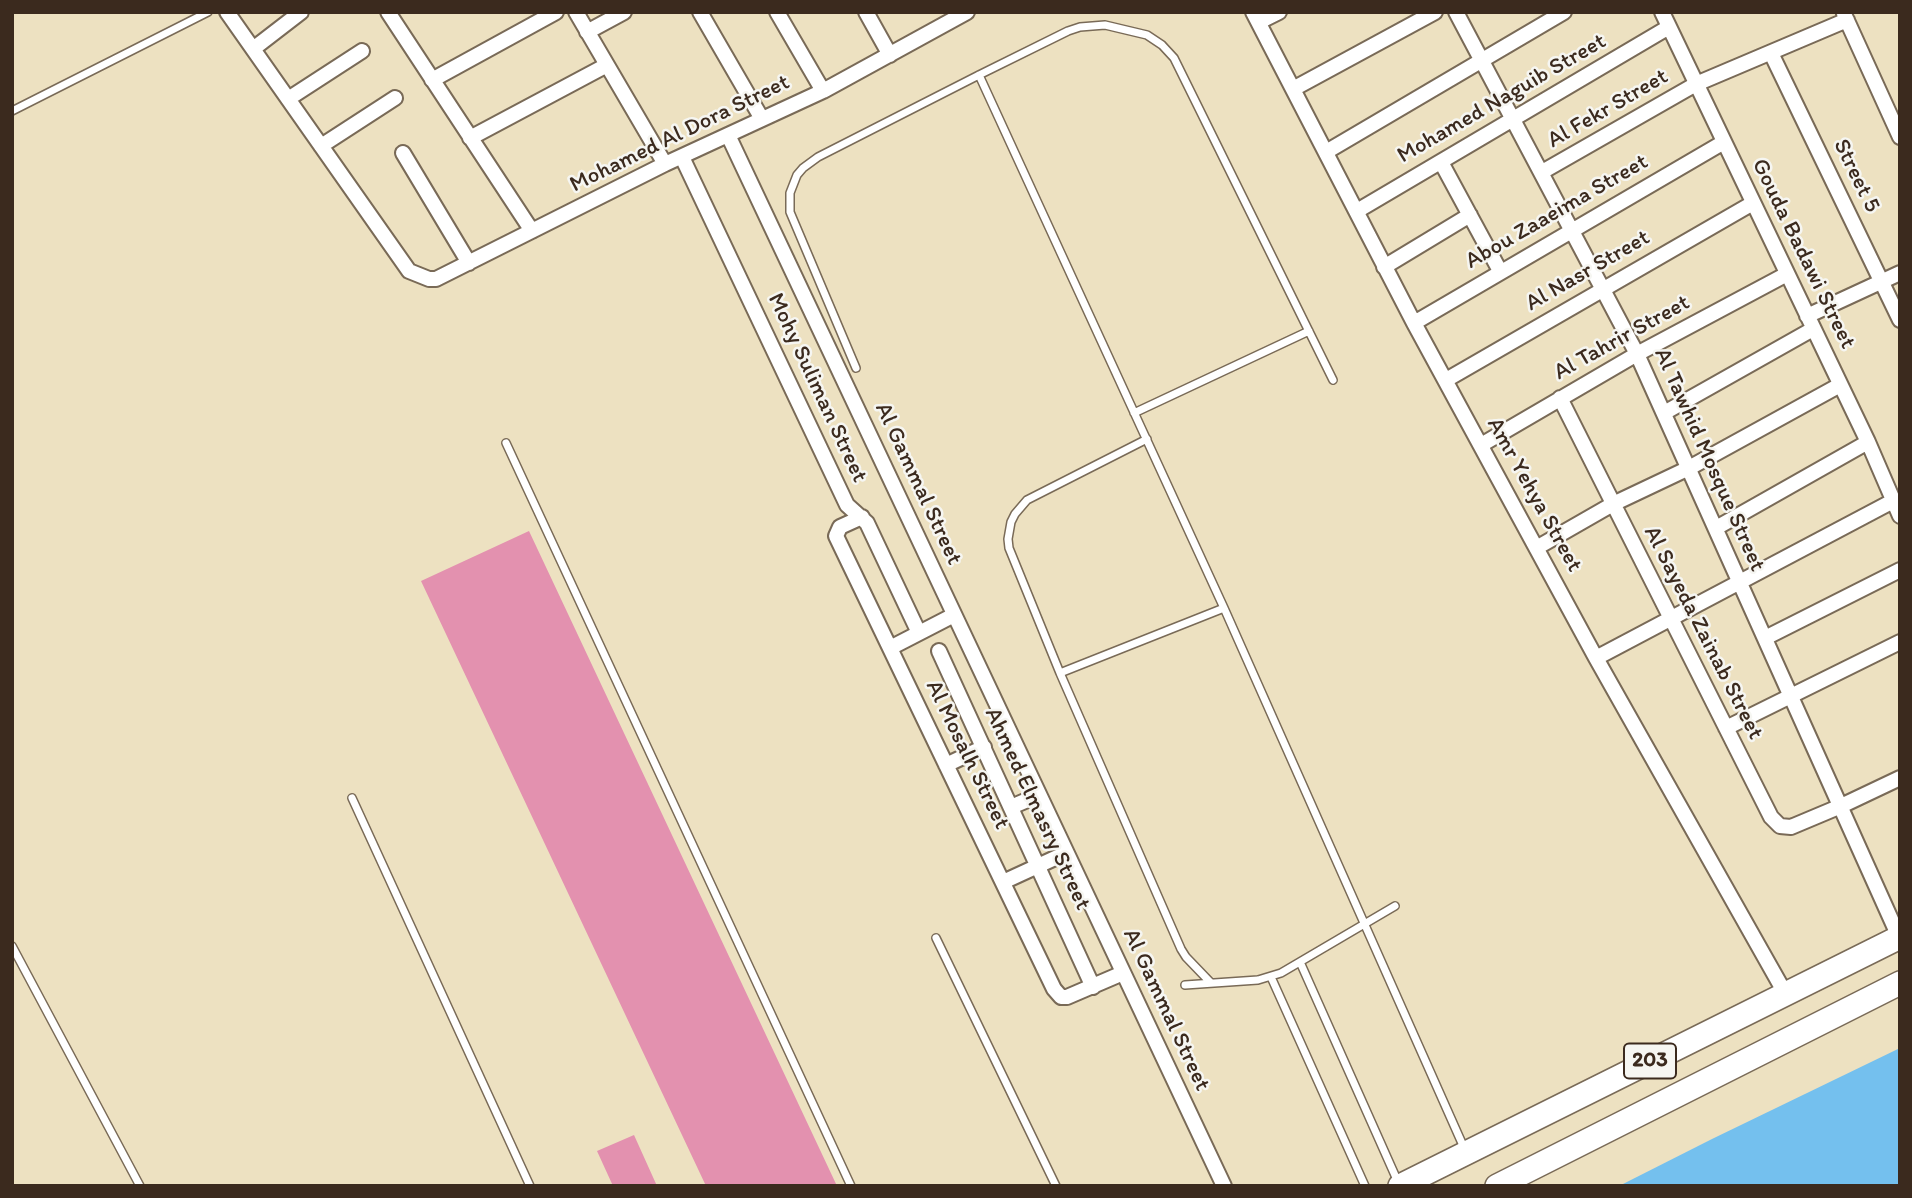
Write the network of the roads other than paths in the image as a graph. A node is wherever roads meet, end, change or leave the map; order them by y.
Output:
1 (208, 12) edge
2 (227, 12) edge
3 (300, 12) edge
4 (388, 12) edge
5 (556, 12) edge
6 (576, 12) edge
7 (624, 12) edge
8 (701, 12) edge
9 (777, 12) edge
10 (866, 12) edge
11 (1279, 12) edge
12 (1435, 12) edge
13 (1456, 12) edge
14 (1564, 12) edge
15 (1662, 12) edge
16 (960, 14) edge
17 (1845, 16) edge
18 (1256, 17) edge
19 (1669, 27) junction
20 (587, 32) junction
21 (253, 49) junction
22 (362, 51) dead end
23 (1771, 53) junction
24 (890, 55) junction
25 (1481, 61) junction
26 (607, 65) junction
27 (979, 75) junction
28 (432, 80) junction
29 (1696, 85) junction
30 (1293, 89) junction
31 (823, 91) junction
32 (395, 98) dead end
33 (288, 99) junction
34 (12, 111) edge
35 (762, 119) junction
36 (1512, 120) junction
37 (728, 135) junction
38 (1900, 136) edge
39 (470, 138) junction
40 (1724, 142) junction
41 (321, 146) junction
42 (1326, 152) junction
43 (403, 153) dead end
44 (682, 157) junction
45 (1441, 162) junction
46 (665, 164) junction
47 (1542, 172) junction
48 (1753, 203) junction
49 (1357, 211) junction
50 (1470, 215) junction
51 (1572, 229) junction
52 (532, 231) junction
53 (469, 263) junction
54 (1384, 267) junction
55 (1500, 271) junction
56 (1900, 273) edge
57 (1787, 274) junction
58 (1881, 282) junction
59 (1604, 288) junction
60 (1900, 320) edge
61 (1414, 323) junction
62 (1810, 323) junction
63 (1309, 331) junction
64 (1637, 354) junction
65 (856, 368) dead end
66 (1333, 380) dead end
67 (1446, 380) junction
68 (1840, 385) junction
69 (1560, 398) junction
70 (1134, 413) junction
71 (1664, 413) junction
72 (1147, 439) junction
73 (1868, 442) junction
74 (506, 443) dead end
75 (1481, 445) junction
76 (1689, 468) junction
77 (1893, 500) junction
78 (1613, 504) junction
79 (1900, 516) edge
80 (862, 517) junction
81 (1716, 527) junction
82 (1538, 547) junction
83 (1900, 569) edge
84 (1740, 582) junction
85 (1224, 608) junction
86 (954, 615) junction
87 (1670, 619) junction
88 (919, 633) junction
89 (1765, 638) junction
90 (1900, 642) edge
91 (890, 648) junction
92 (939, 651) dead end
93 (1596, 657) junction
94 (1060, 673) junction
95 (1791, 695) junction
96 (1726, 728) junction
97 (984, 747) junction
98 (946, 765) junction
99 (1900, 778) edge
100 (1039, 795) junction
101 (352, 798) dead end
102 (1841, 806) junction
103 (1012, 807) junction
104 (1066, 853) junction
105 (1039, 866) junction
106 (1003, 882) junction
107 (1395, 906) dead end
108 (1365, 924) junction
109 (1900, 937) edge
110 (936, 938) dead end
111 (12, 946) edge
112 (1300, 962) junction
113 (1123, 973) junction
114 (1271, 977) junction
115 (1211, 983) junction
116 (1900, 983) edge
117 (1185, 985) dead end
118 (1093, 987) junction
119 (1786, 993) junction
120 (1466, 1154) junction
121 (139, 1186) edge
122 (530, 1186) edge
123 (851, 1186) edge
124 (1056, 1186) edge
125 (1224, 1186) edge
126 (1365, 1186) edge
127 (1400, 1186) edge
128 (1497, 1186) edge

1 - 34 lane
2 - 21 street
3 - 21 street
4 - 28 street
5 - 28 street
6 - 20 street
7 - 20 street
8 - 35 street
9 - 31 street
10 - 24 street
11 - 18 street
12 - 30 street
13 - 25 street, Al Tawhid Mosque Street
14 - 25 street
15 - 19 street, Gouda Badawi Street
16 - 24 street, Mohamed Al Dora Street
17 - 23 street, Al Fekr Street
17 - 38 street
18 - 30 street, Amr Yehya Street
19 - 29 street, Gouda Badawi Street
19 - 36 street, Mohamed Naguib Street
20 - 26 street
21 - 33 street
22 - 33 street
23 - 29 street, Al Fekr Street
23 - 58 street, Street 5
24 - 31 street, Mohamed Al Dora Street
25 - 36 street, Al Tawhid Mosque Street
25 - 42 street
26 - 39 street
26 - 46 street
27 - 63 lane
27 - 65 lane
27 - 70 lane
28 - 39 street
29 - 40 street, Gouda Badawi Street
29 - 47 street, Al Fekr Street
30 - 42 street, Amr Yehya Street
31 - 35 street, Mohamed Al Dora Street
32 - 41 street
33 - 41 street
35 - 37 street, Mohamed Al Dora Street
36 - 45 street, Mohamed Naguib Street
36 - 47 street, Al Tawhid Mosque Street
37 - 44 street, Mohamed Al Dora Street
37 - 86 street, Al Gammal Street
39 - 52 street
40 - 48 street, Gouda Badawi Street
40 - 51 street, Abou Zaaeima Street
41 - 53 street, Mohamed Al Dora Street
42 - 49 street, Amr Yehya Street
43 - 53 street
44 - 46 street, Mohamed Al Dora Street
44 - 80 street, Mohy Suliman Street
45 - 49 street, Mohamed Naguib Street
45 - 50 street
46 - 52 street, Mohamed Al Dora Street
47 - 51 street, Al Tawhid Mosque Street
48 - 57 street, Gouda Badawi Street
48 - 59 street, Al Nasr Street
49 - 54 street, Amr Yehya Street
50 - 54 street
50 - 55 street
51 - 55 street, Abou Zaaeima Street
51 - 59 street, Al Tawhid Mosque Street
52 - 53 street, Mohamed Al Dora Street
54 - 61 street, Amr Yehya Street
55 - 61 street, Abou Zaaeima Street
56 - 58 street
57 - 62 street, Gouda Badawi Street
57 - 64 street, Al Tahrir Street
58 - 60 street, Street 5
58 - 62 street
59 - 64 street, Al Tawhid Mosque Street
59 - 67 street, Al Nasr Street
61 - 67 street, Amr Yehya Street
62 - 68 street, Gouda Badawi Street
62 - 71 street
63 - 66 lane
63 - 70 lane
64 - 69 street, Al Tahrir Street
64 - 71 street, Al Tawhid Mosque Street
67 - 75 street, Amr Yehya Street
68 - 73 street, Gouda Badawi Street
68 - 76 street
69 - 75 street, Al Tahrir Street
69 - 78 street, Al Sayeda Zainab Street
70 - 72 lane
71 - 76 street, Al Tawhid Mosque Street
72 - 85 lane
72 - 94 lane
73 - 77 street, Gouda Badawi Street
73 - 81 street
74 - 123 lane
75 - 82 street, Amr Yehya Street
76 - 78 street
76 - 81 street, Al Tawhid Mosque Street
77 - 79 street, Gouda Badawi Street
77 - 84 street
78 - 82 street
78 - 87 street, Al Sayeda Zainab Street
80 - 88 street, Mohy Suliman Street
80 - 91 street, Al Mosalh Street
81 - 84 street, Al Tawhid Mosque Street
82 - 93 street, Amr Yehya Street
83 - 89 street
84 - 87 street
84 - 89 street, Al Tawhid Mosque Street
85 - 94 lane
85 - 108 lane
86 - 88 street
86 - 100 street, Al Gammal Street
87 - 93 street
87 - 96 street, Al Sayeda Zainab Street
88 - 91 street
89 - 95 street, Al Tawhid Mosque Street
90 - 95 street
91 - 98 street, Al Mosalh Street
92 - 97 street, Ahmed Elmasry Street
93 - 119 street, Amr Yehya Street
94 - 115 lane
95 - 96 street
95 - 102 street, Al Tawhid Mosque Street
96 - 102 street, Al Sayeda Zainab Street
97 - 98 street
97 - 103 street, Ahmed Elmasry Street
98 - 106 street, Al Mosalh Street
99 - 102 street
100 - 103 street
100 - 104 street, Al Gammal Street
101 - 122 lane
102 - 109 street, Al Tawhid Mosque Street
103 - 105 street, Ahmed Elmasry Street
104 - 105 street
104 - 113 street, Al Gammal Street
105 - 106 street
105 - 118 street, Ahmed Elmasry Street
106 - 118 street, Al Mosalh Street
107 - 108 lane
108 - 112 lane
108 - 120 lane
109 - 119 main road, 203
110 - 124 lane
111 - 121 lane
112 - 114 lane
112 - 127 lane
113 - 118 street
113 - 125 street, Al Gammal Street
114 - 115 lane
114 - 126 lane
115 - 117 lane
116 - 128 main road, 203
119 - 120 main road, 203
120 - 127 main road, 203

